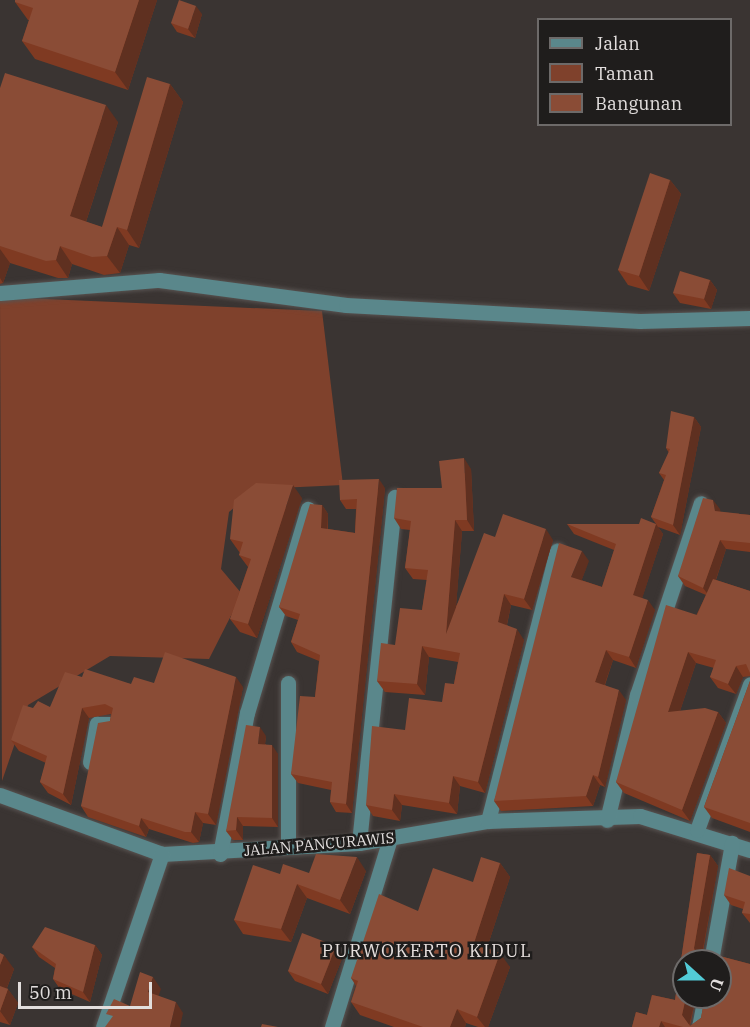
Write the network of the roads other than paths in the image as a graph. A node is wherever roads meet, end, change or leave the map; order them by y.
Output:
1 (0, 293) edge
2 (750, 318) edge
3 (395, 497) edge
4 (701, 503) edge
5 (308, 509) edge
6 (557, 551) edge
7 (288, 682) dead end
8 (750, 684) edge
9 (112, 724) edge
10 (86, 784) edge
11 (0, 795) edge
12 (82, 806) edge
13 (607, 820) junction
14 (489, 821) junction
15 (76, 823) junction
16 (697, 830) junction
17 (390, 839) junction
18 (359, 843) junction
19 (732, 843) junction
20 (288, 845) junction
21 (750, 850) edge
22 (162, 854) junction
23 (220, 854) junction
24 (713, 949) edge
25 (703, 1009) edge
26 (103, 1027) edge
27 (332, 1027) edge
28 (699, 1027) edge

1 - 2 street
3 - 18 street
4 - 13 street
5 - 23 street
6 - 14 street
7 - 20 street
8 - 16 street
9 - 10 street
11 - 15 street, JALAN PANCURAWIS
12 - 15 street
13 - 14 street, JALAN PANCURAWIS
13 - 16 street, JALAN PANCURAWIS
14 - 17 street, JALAN PANCURAWIS
15 - 22 street, JALAN PANCURAWIS
16 - 19 street, JALAN PANCURAWIS
17 - 18 street, JALAN PANCURAWIS
17 - 27 street
18 - 20 street, JALAN PANCURAWIS
19 - 21 street, JALAN PANCURAWIS
19 - 24 street
20 - 23 street, JALAN PANCURAWIS
22 - 23 street, JALAN PANCURAWIS
22 - 26 street
25 - 28 street

